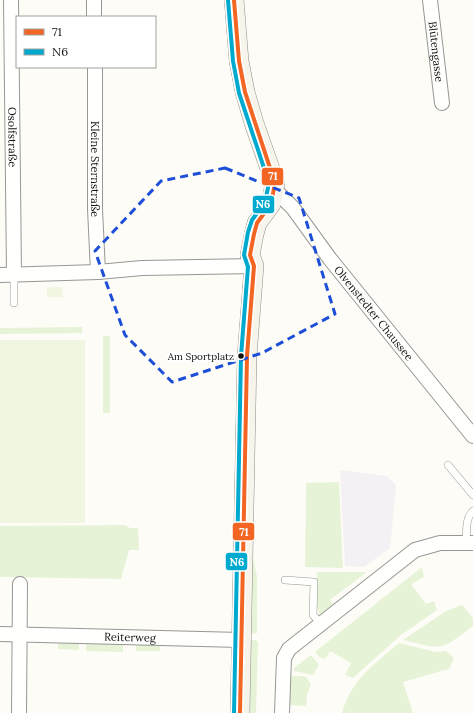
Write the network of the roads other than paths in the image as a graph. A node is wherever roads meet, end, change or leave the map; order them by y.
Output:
1 (11, 0) edge
2 (94, 0) edge
3 (234, 0) edge
4 (430, 0) edge
5 (94, 16) edge
6 (95, 68) edge
7 (442, 103) dead end
8 (273, 197) junction
9 (254, 266) junction
10 (98, 272) junction
11 (7, 275) edge
12 (14, 303) dead end
13 (473, 436) edge
14 (448, 465) dead end
15 (473, 495) edge
16 (473, 511) edge
17 (470, 542) edge
18 (285, 580) dead end
19 (20, 584) dead end
20 (321, 624) junction
21 (0, 634) edge
22 (19, 635) junction
23 (241, 640) junction
24 (18, 713) edge
25 (240, 713) edge
26 (282, 713) edge

1 - 11 street, Osolfstraße
2 - 5 street
3 - 8 main road
4 - 7 street, Blütengasse
6 - 10 street, Kleine Sternstraße
8 - 9 main road
8 - 13 street, Olvenstedter Chaussee
9 - 10 street
9 - 23 main road
10 - 11 street
11 - 12 lane
14 - 15 lane
16 - 17 lane
17 - 20 street
18 - 20 lane
19 - 22 street
20 - 26 street
21 - 22 street, Reiterweg
22 - 23 street, Reiterweg
22 - 24 street
23 - 25 main road

